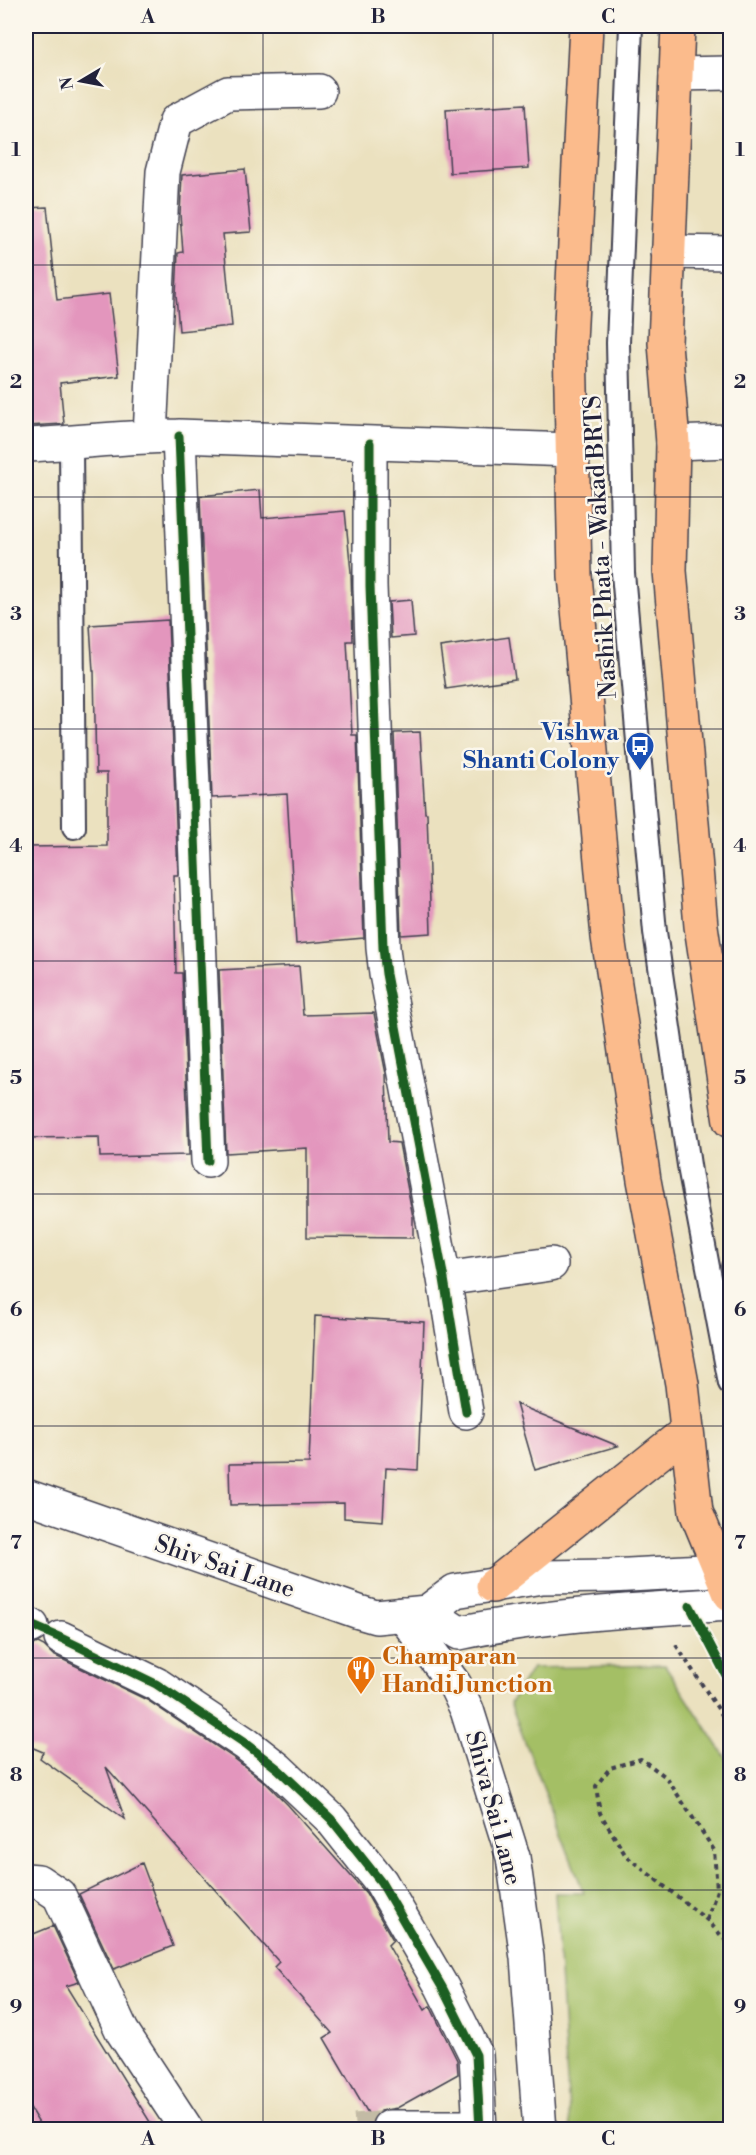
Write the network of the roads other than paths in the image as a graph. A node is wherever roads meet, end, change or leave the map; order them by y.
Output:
1 (585, 26) edge
2 (632, 26) edge
3 (678, 26) edge
4 (730, 73) edge
5 (676, 74) junction
6 (319, 91) dead end
7 (668, 252) junction
8 (730, 253) edge
9 (164, 436) junction
10 (730, 441) edge
11 (70, 443) junction
12 (370, 443) junction
13 (673, 443) junction
14 (26, 445) edge
15 (572, 450) junction
16 (74, 827) dead end
17 (730, 1121) edge
18 (208, 1161) dead end
19 (551, 1264) dead end
20 (444, 1279) junction
21 (730, 1383) edge
22 (466, 1412) dead end
23 (687, 1431) junction
24 (27, 1501) edge
25 (728, 1578) edge
26 (493, 1586) junction
27 (730, 1604) edge
28 (415, 1613) junction
29 (40, 1629) edge
30 (26, 1880) edge
31 (389, 2127) dead end
32 (480, 2128) edge
33 (187, 2130) edge
34 (540, 2130) edge

1 - 15 main road
2 - 21 lane, Nashik Phata - Wakad BRTS
3 - 5 main road
4 - 5 street
5 - 7 main road
6 - 9 street
7 - 8 street
7 - 13 main road
9 - 11 street
9 - 12 street
9 - 18 street
10 - 13 street
11 - 14 street
11 - 16 lane
12 - 15 street
12 - 20 street
13 - 17 main road
15 - 23 main road
19 - 20 street
20 - 22 street
23 - 25 main road
23 - 26 main road
24 - 28 street, Shiv Sai Lane
25 - 26 street
26 - 28 street
27 - 28 street
28 - 34 street, Shiva Sai Lane
29 - 32 street
30 - 33 street
31 - 32 street

